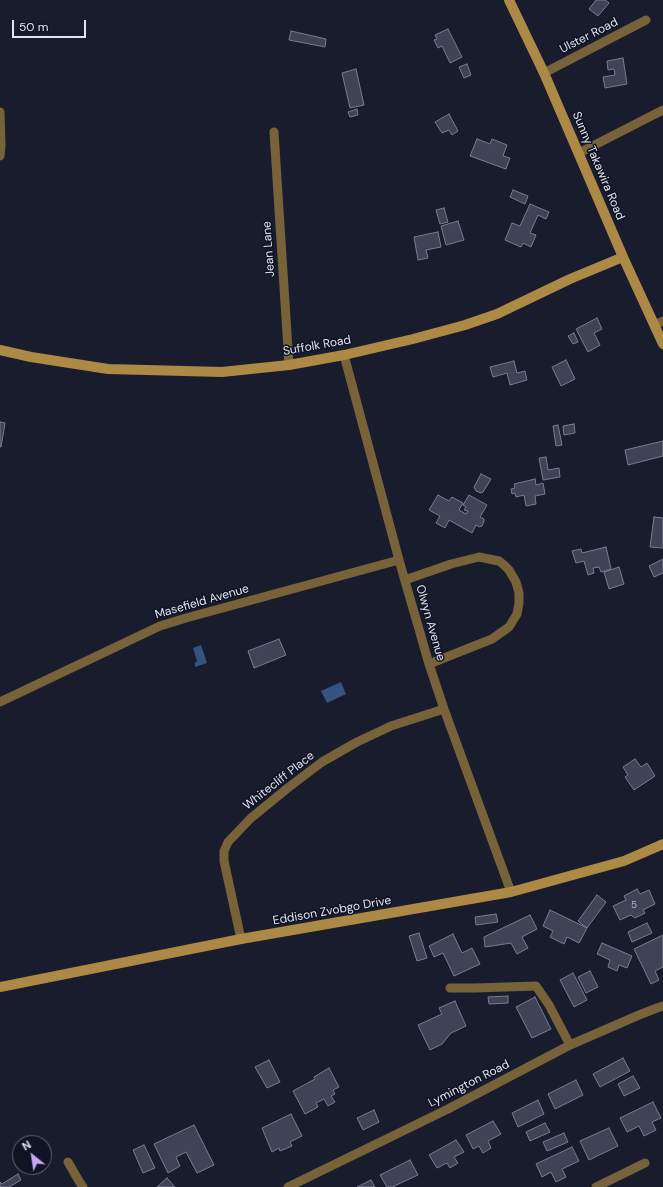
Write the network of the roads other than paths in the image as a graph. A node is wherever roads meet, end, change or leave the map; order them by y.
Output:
1 (509, 0) edge
2 (646, 20) dead end
3 (544, 73) junction
4 (663, 110) edge
5 (0, 112) edge
6 (274, 132) dead end
7 (579, 153) junction
8 (0, 156) edge
9 (623, 256) junction
10 (659, 323) edge
11 (663, 344) edge
12 (0, 350) edge
13 (344, 355) junction
14 (289, 365) junction
15 (399, 560) junction
16 (405, 580) junction
17 (429, 664) junction
18 (0, 702) edge
19 (444, 710) junction
20 (663, 844) edge
21 (511, 892) junction
22 (241, 939) junction
23 (0, 987) edge
24 (450, 988) dead end
25 (663, 1006) edge
26 (570, 1045) junction
27 (68, 1162) dead end
28 (645, 1163) dead end
29 (293, 1186) edge
30 (83, 1187) edge
31 (596, 1187) edge

1 - 3 street, Sunny Takawira Road
2 - 3 street, Ulster Road
3 - 7 street, Sunny Takawira Road
4 - 7 street
5 - 8 street
6 - 14 street, Jean Lane
7 - 9 street, Sunny Takawira Road
9 - 10 street, Sunny Takawira Road
9 - 13 street, Suffolk Road
10 - 11 street, Sunny Takawira Road
12 - 14 street, Suffolk Road
13 - 14 street, Suffolk Road
13 - 15 street, Olwyn Avenue
15 - 16 street, Olwyn Avenue
15 - 18 street, Masefield Avenue
16 - 17 street, Olwyn Avenue
16 - 17 street
17 - 19 street, Olwyn Avenue
19 - 21 street, Olwyn Avenue
19 - 22 street, Whitecliff Place
20 - 21 street, Eddison Zvobgo Drive
21 - 22 street, Eddison Zvobgo Drive
22 - 23 street, Eddison Zvobgo Drive
24 - 26 street
25 - 26 street, Lymington Road
26 - 29 street, Lymington Road
27 - 30 street
28 - 31 street

